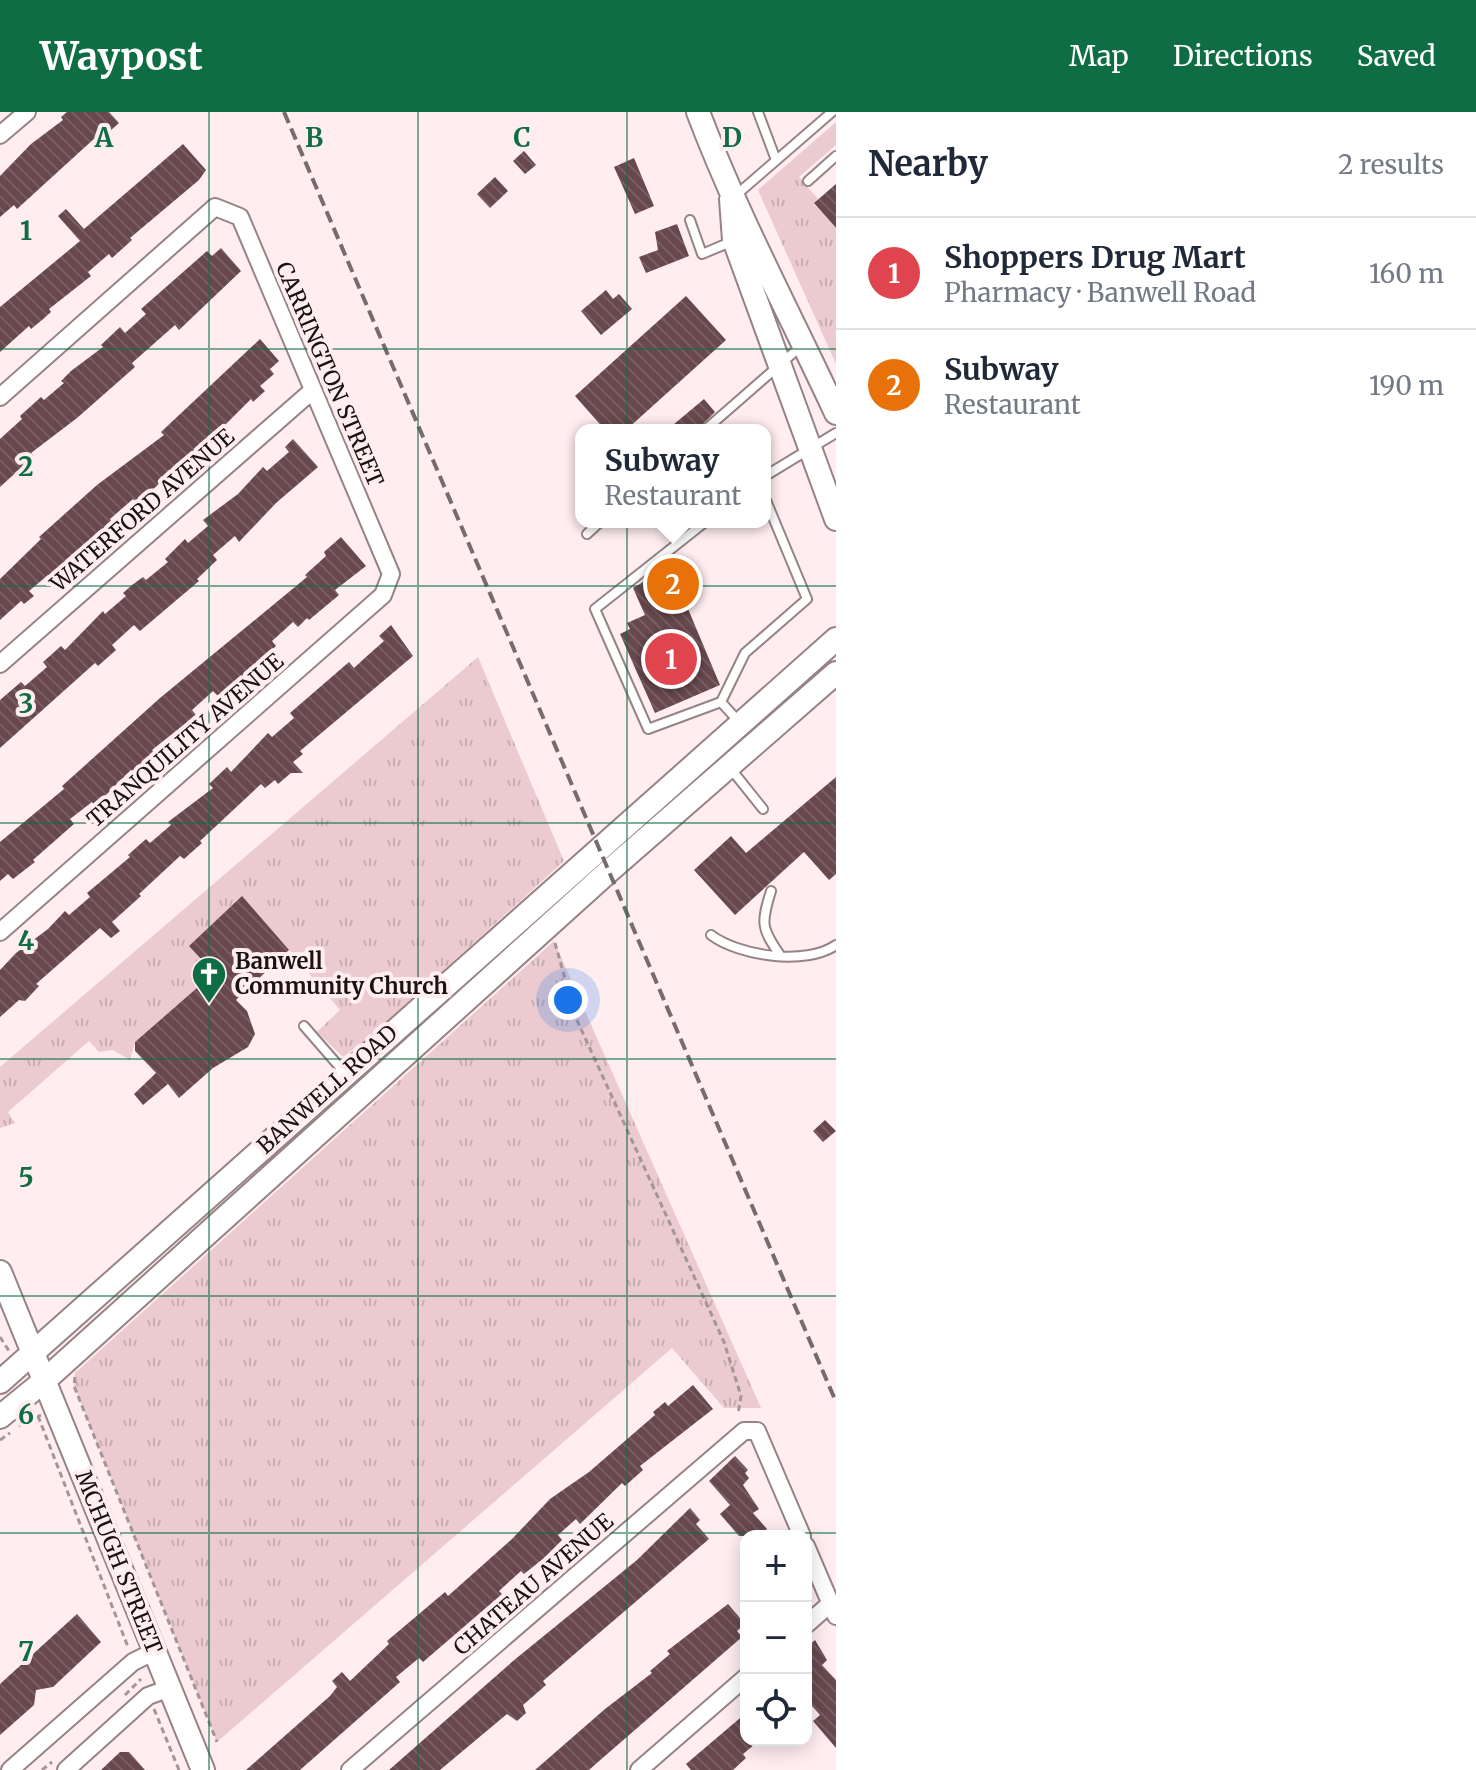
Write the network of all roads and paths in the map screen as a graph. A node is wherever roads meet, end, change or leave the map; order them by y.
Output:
1 (27, 112) edge
2 (698, 112) edge
3 (758, 112) edge
4 (832, 112) edge
5 (0, 135) edge
6 (836, 156) edge
7 (776, 160) junction
8 (808, 181) dead end
9 (731, 199) junction
10 (690, 220) dead end
11 (743, 237) junction
12 (804, 344) junction
13 (780, 365) junction
14 (313, 390) junction
15 (0, 397) edge
16 (835, 409) edge
17 (712, 424) edge
18 (836, 433) edge
19 (810, 448) junction
20 (771, 472) edge
21 (771, 512) edge
22 (836, 519) edge
23 (594, 528) edge
24 (697, 528) edge
25 (587, 534) dead end
26 (391, 574) joint
27 (836, 639) edge
28 (0, 664) edge
29 (836, 673) edge
30 (721, 702) junction
31 (740, 723) junction
32 (757, 743) junction
33 (729, 767) junction
34 (763, 809) dead end
35 (771, 891) dead end
36 (0, 932) edge
37 (711, 935) dead end
38 (554, 941) dead end
39 (836, 945) edge
40 (780, 955) junction
41 (304, 1026) dead end
42 (345, 1073) junction
43 (0, 1272) edge
44 (0, 1337) edge
45 (22, 1355) junction
46 (75, 1373) dead end
47 (44, 1381) junction
48 (0, 1382) edge
49 (738, 1414) dead end
50 (0, 1417) edge
51 (0, 1440) edge
52 (799, 1530) edge
53 (812, 1560) edge
54 (833, 1610) edge
55 (812, 1622) edge
56 (155, 1651) junction
57 (129, 1653) dead end
58 (141, 1679) dead end
59 (740, 1682) edge
60 (133, 1685) dead end
61 (170, 1688) junction
62 (156, 1713) dead end
63 (217, 1742) dead end
64 (10, 1770) edge
65 (66, 1770) edge
66 (179, 1770) edge
67 (203, 1770) edge
68 (350, 1770) edge
69 (639, 1770) edge

1 - 5 street
2 - 9 main road
3 - 7 lane
4 - 7 lane
6 - 8 lane
7 - 9 lane
9 - 11 main road
10 - 11 lane
11 - 12 main road
11 - 13 main road
12 - 13 lane
12 - 16 main road
13 - 17 lane
13 - 19 main road
14 - 15 street, CARRINGTON STREET
14 - 26 street, CARRINGTON STREET
14 - 28 street, WATERFORD AVENUE
18 - 19 lane
19 - 20 lane
19 - 22 main road
21 - 30 lane
23 - 25 lane
24 - 30 lane
26 - 36 street, TRANQUILITY AVENUE
27 - 31 main road, BANWELL ROAD
29 - 32 main road, BANWELL ROAD
30 - 31 lane
31 - 32 lane
31 - 42 main road, BANWELL ROAD
32 - 33 main road, BANWELL ROAD
33 - 34 lane
33 - 47 main road, BANWELL ROAD
35 - 40 lane
37 - 40 lane
38 - 49 path
39 - 40 lane
41 - 42 lane
42 - 45 main road, BANWELL ROAD
43 - 45 main road, MCHUGH STREET
44 - 45 path
45 - 47 main road, MCHUGH STREET
45 - 48 main road, BANWELL ROAD
46 - 63 path
47 - 50 main road, BANWELL ROAD
47 - 56 main road, MCHUGH STREET
51 - 57 path
52 - 68 street, CHATEAU AVENUE
53 - 54 street
54 - 55 street
56 - 61 main road, MCHUGH STREET
56 - 64 street
58 - 60 path
59 - 69 street
61 - 65 street
61 - 67 main road, MCHUGH STREET
62 - 66 path

